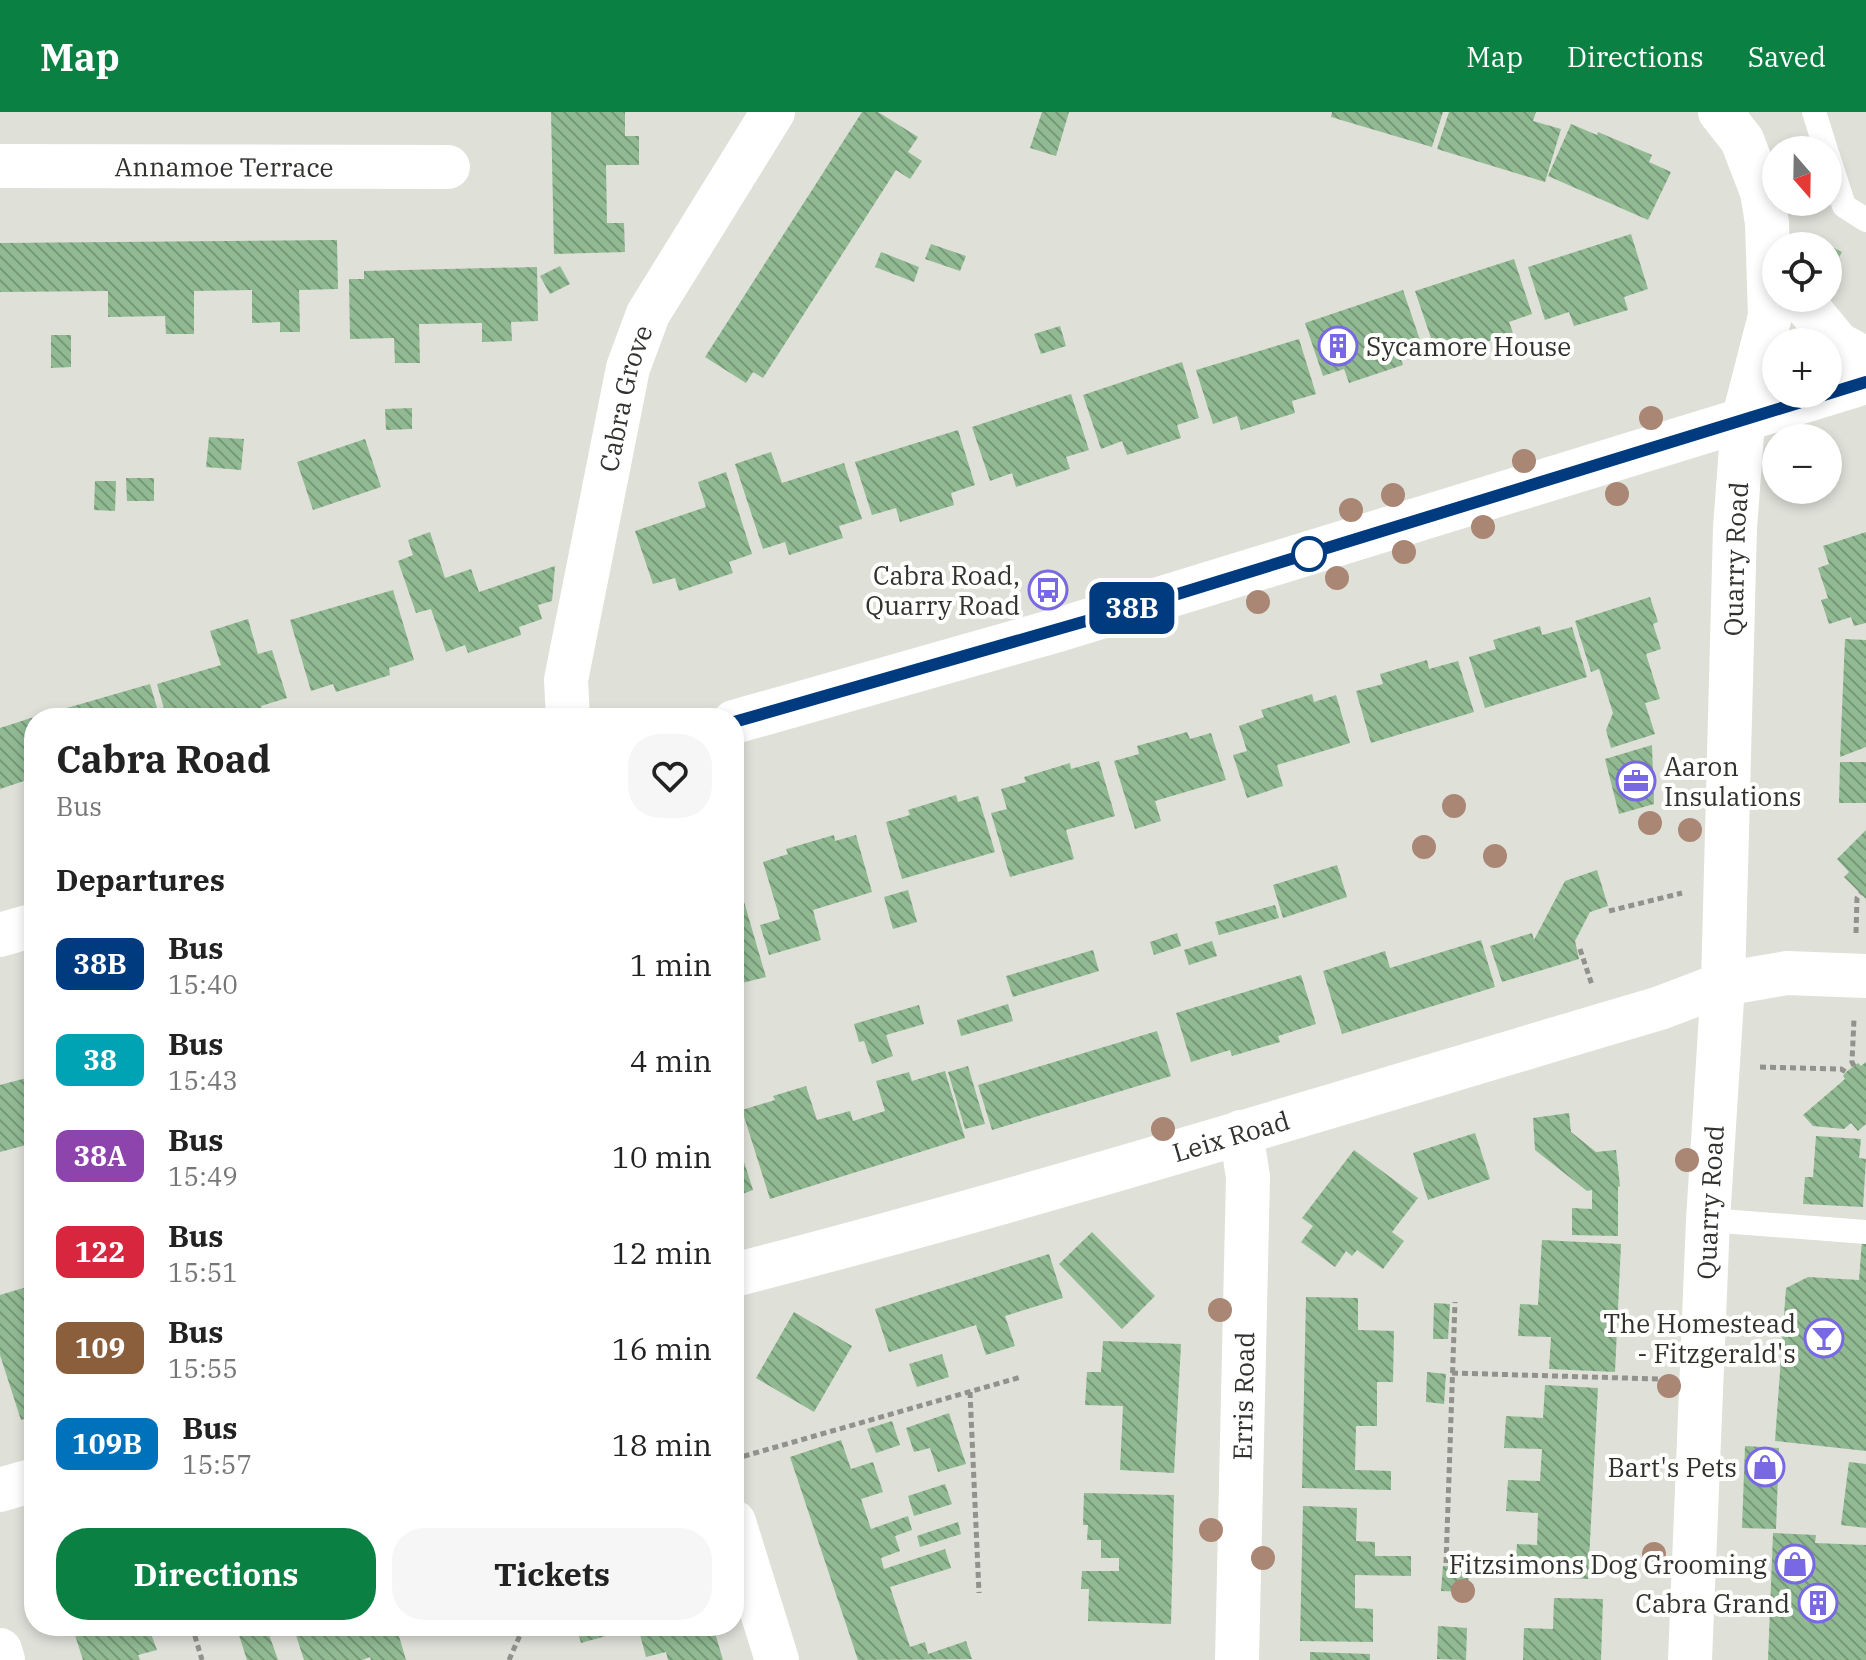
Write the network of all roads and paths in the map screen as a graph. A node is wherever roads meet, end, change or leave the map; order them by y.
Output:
1 (773, 112) edge
2 (1720, 112) edge
3 (1814, 112) edge
4 (1822, 136) edge
5 (0, 166) edge
6 (448, 167) dead end
7 (1842, 200) edge
8 (1866, 220) edge
9 (1772, 232) edge
10 (1770, 312) edge
11 (1812, 312) edge
12 (1866, 359) edge
13 (1866, 382) edge
14 (1743, 421) junction
15 (567, 708) edge
16 (744, 719) edge
17 (1725, 893) junction
18 (1609, 911) dead end
19 (24, 928) edge
20 (0, 935) edge
21 (1866, 976) edge
22 (1723, 984) junction
23 (1718, 1066) junction
24 (1846, 1072) dead end
25 (1241, 1132) junction
26 (1708, 1220) junction
27 (1866, 1232) edge
28 (744, 1272) edge
29 (1455, 1302) dead end
30 (1452, 1373) junction
31 (1021, 1377) dead end
32 (1701, 1380) junction
33 (970, 1392) junction
34 (744, 1456) edge
35 (24, 1483) edge
36 (0, 1490) edge
37 (744, 1554) edge
38 (1446, 1563) dead end
39 (979, 1593) dead end
40 (195, 1636) edge
41 (520, 1636) edge
42 (0, 1650) edge
43 (3, 1660) edge
44 (202, 1660) edge
45 (509, 1660) edge
46 (777, 1660) edge
47 (1237, 1660) edge
48 (1690, 1660) edge

1 - 15 street, Cabra Grove
2 - 9 street, Quarry Road
3 - 4 lane
5 - 6 street, Annamoe Terrace
7 - 8 lane
10 - 14 street, Quarry Road
11 - 12 street
13 - 14 street
14 - 16 street
14 - 17 street, Quarry Road
17 - 18 path
17 - 22 street, Quarry Road
19 - 20 street
21 - 22 street
22 - 23 street, Quarry Road
22 - 25 street, Leix Road
23 - 24 path
23 - 26 street, Quarry Road
25 - 28 street, Leix Road
25 - 47 street, Erris Road
26 - 27 lane
26 - 32 street, Quarry Road
29 - 30 path
30 - 32 path
30 - 38 path
31 - 33 path
32 - 48 street, Quarry Road
33 - 34 path
33 - 39 path
35 - 36 street
37 - 46 street
40 - 44 path
41 - 45 path
42 - 43 street

